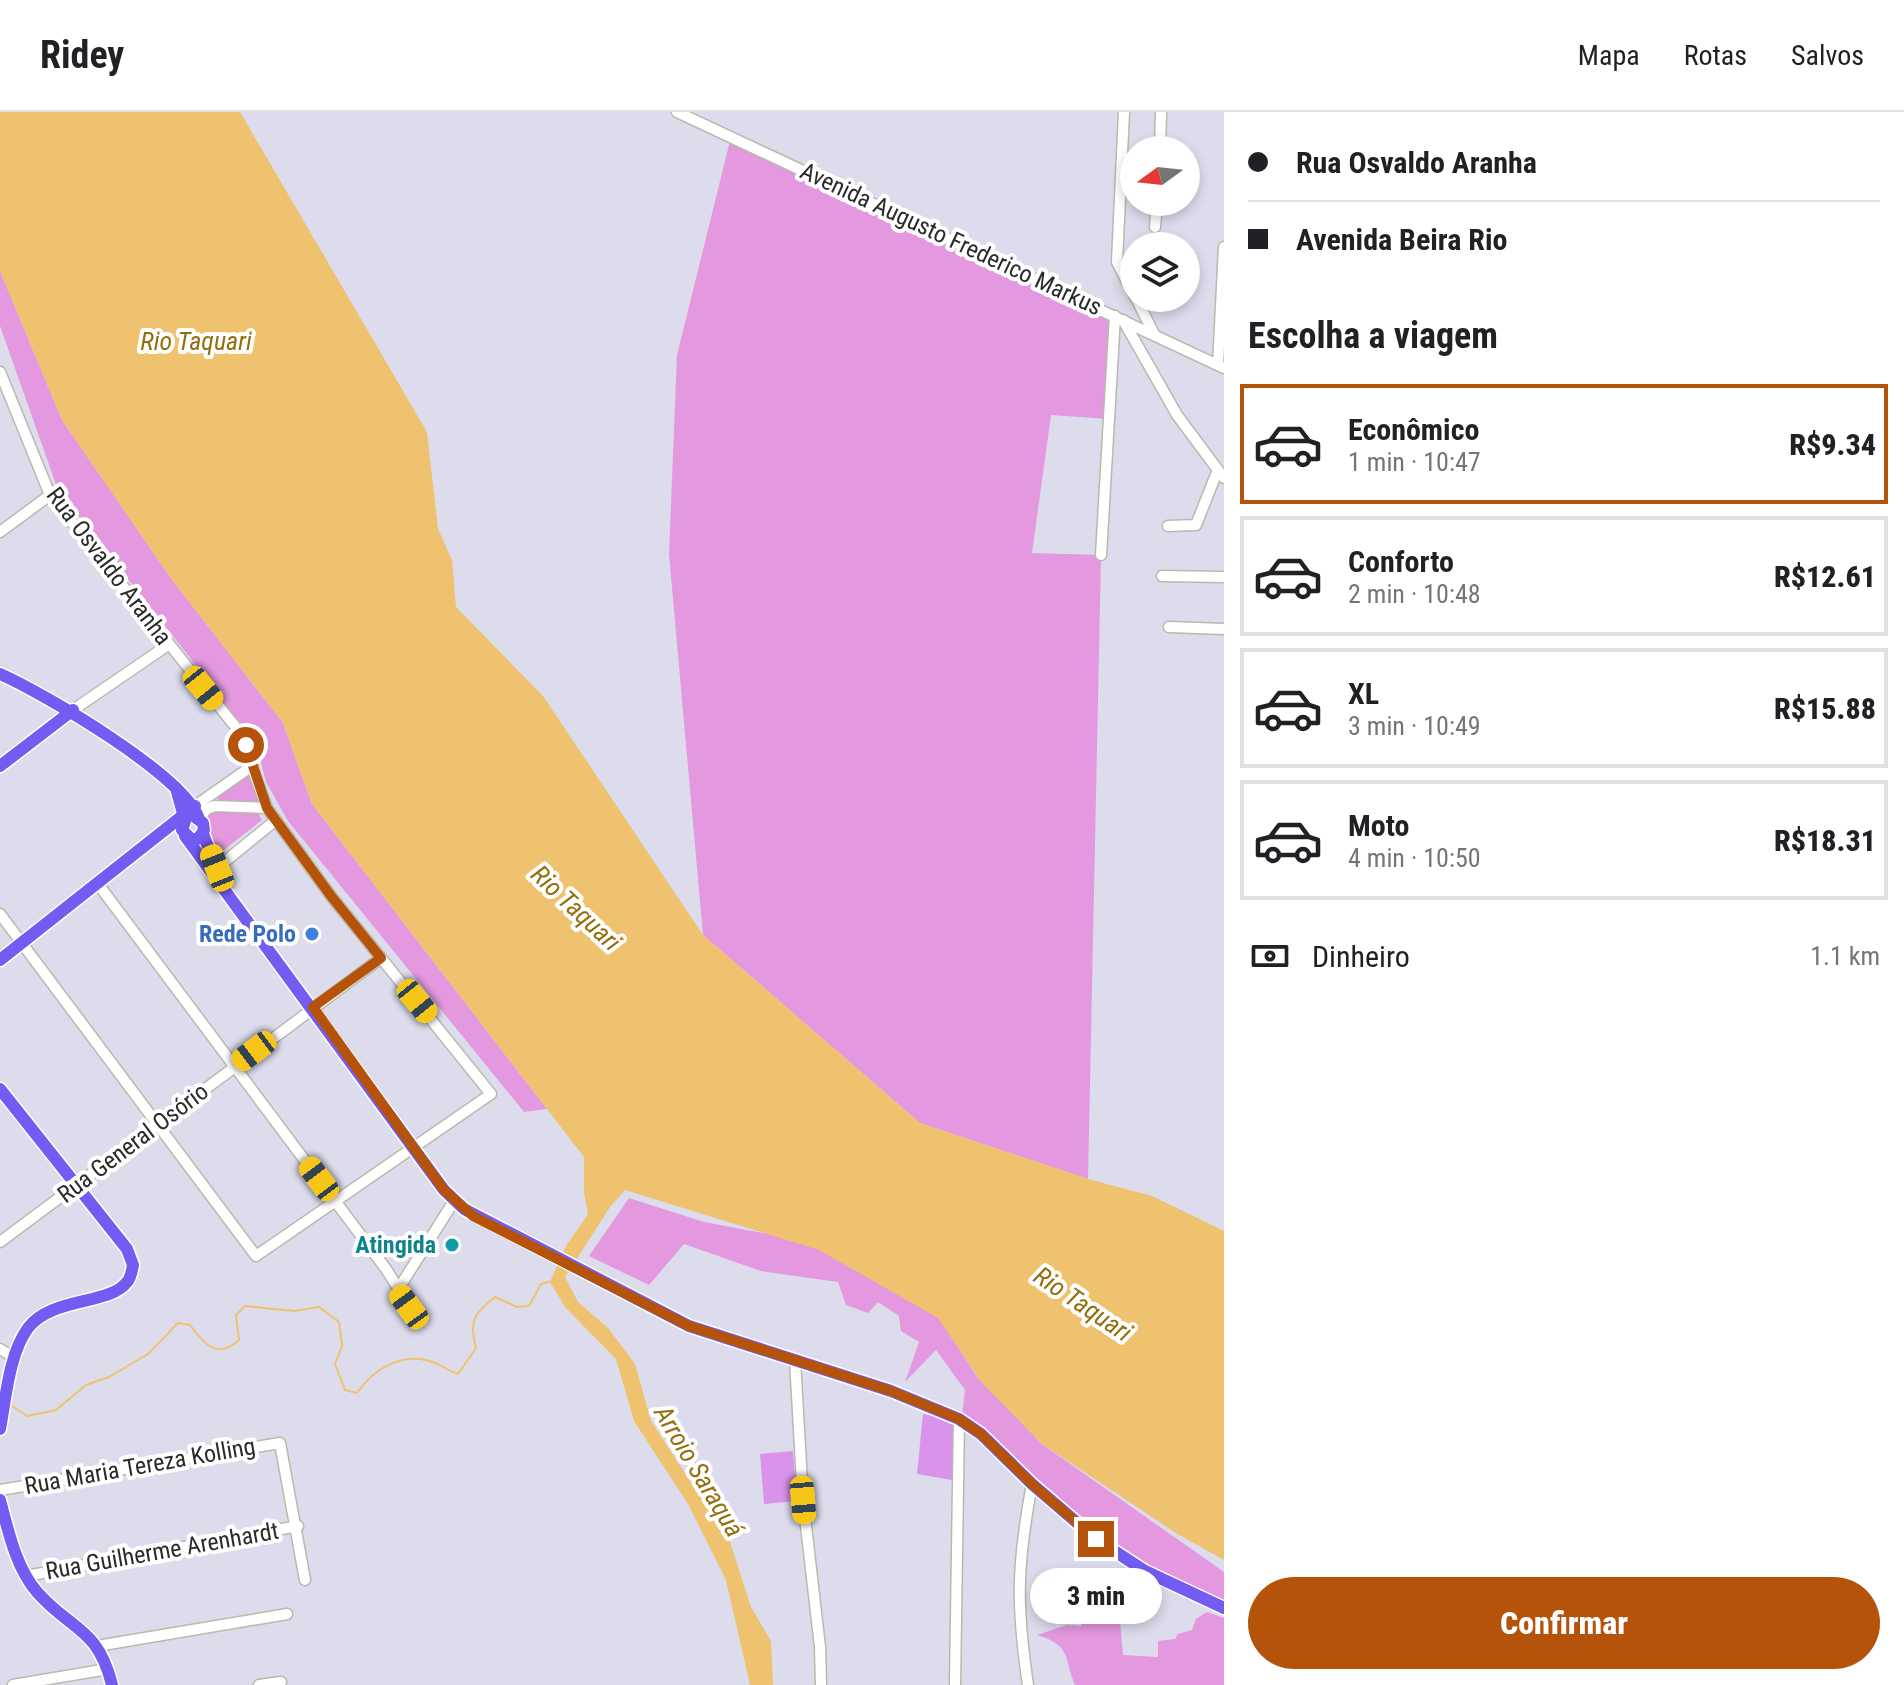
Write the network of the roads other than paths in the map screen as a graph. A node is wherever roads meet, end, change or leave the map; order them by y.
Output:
1 (677, 112) edge
2 (1124, 112) edge
3 (1161, 112) edge
4 (1127, 136) edge
5 (1160, 136) edge
6 (1122, 216) edge
7 (1156, 216) edge
8 (1155, 227) dead end
9 (1224, 247) edge
10 (1120, 268) edge
11 (1143, 312) edge
12 (1119, 318) junction
13 (1154, 334) junction
14 (1221, 366) edge
15 (0, 372) edge
16 (1221, 475) edge
17 (50, 495) junction
18 (1168, 526) dead end
19 (0, 532) edge
20 (1101, 555) dead end
21 (1162, 576) dead end
22 (1224, 577) edge
23 (1169, 627) dead end
24 (1224, 629) edge
25 (168, 645) junction
26 (0, 674) edge
27 (73, 710) junction
28 (0, 766) edge
29 (252, 766) junction
30 (176, 788) junction
31 (267, 808) junction
32 (200, 820) junction
33 (276, 820) junction
34 (184, 826) junction
35 (159, 835) junction
36 (217, 868) junction
37 (98, 884) junction
38 (225, 890) junction
39 (0, 914) edge
40 (23, 944) junction
41 (381, 958) junction
42 (0, 960) edge
43 (313, 1007) junction
44 (234, 1066) junction
45 (0, 1089) edge
46 (157, 1125) junction
47 (413, 1147) junction
48 (76, 1185) junction
49 (454, 1201) junction
50 (336, 1202) junction
51 (0, 1242) edge
52 (399, 1288) junction
53 (419, 1321) dead end
54 (0, 1349) edge
55 (15, 1358) junction
56 (795, 1360) junction
57 (959, 1419) junction
58 (0, 1429) edge
59 (1032, 1484) junction
60 (0, 1490) edge
61 (0, 1500) edge
62 (298, 1526) junction
63 (26, 1576) junction
64 (305, 1580) dead end
65 (1224, 1608) edge
66 (287, 1614) dead end
67 (97, 1646) junction
68 (108, 1669) junction
69 (281, 1682) dead end
70 (13, 1685) edge
71 (112, 1685) edge
72 (259, 1685) edge
73 (821, 1685) edge
74 (955, 1685) edge
75 (1028, 1685) edge

1 - 12 street, Avenida Augusto Frederico Markus
2 - 4 street
3 - 5 street
6 - 10 street
7 - 8 street
9 - 14 street
11 - 13 street
12 - 13 street, Avenida Augusto Frederico Markus
12 - 16 street
12 - 20 street
13 - 14 street, Avenida Augusto Frederico Markus
15 - 17 street, Rua Osvaldo Aranha
16 - 18 street
17 - 19 street
17 - 25 street, Rua Osvaldo Aranha
21 - 22 street
23 - 24 street
25 - 27 street
25 - 29 street, Rua Osvaldo Aranha
26 - 27 main road
27 - 28 main road
27 - 30 main road
29 - 31 street, Rua Osvaldo Aranha
29 - 32 street
30 - 32 main road
30 - 34 main road
31 - 32 street
31 - 33 street, Rua Osvaldo Aranha
32 - 34 main road
32 - 34 main road
32 - 36 main road
33 - 36 street
33 - 41 street, Rua Osvaldo Aranha
34 - 35 main road
34 - 35 main road
34 - 38 main road
35 - 37 main road
36 - 38 main road
37 - 40 main road
37 - 44 street
38 - 43 main road
39 - 40 street
40 - 42 main road
40 - 46 street
41 - 43 street, Rua General Osório
41 - 47 street, Rua Osvaldo Aranha
43 - 44 street, Rua General Osório
43 - 47 main road
44 - 46 street, Rua General Osório
44 - 50 street
45 - 48 main road
46 - 48 street, Rua General Osório
46 - 50 street
47 - 49 main road
47 - 50 street
48 - 51 street, Rua General Osório
48 - 55 main road
49 - 52 street
49 - 56 main road
50 - 52 street
52 - 53 street
54 - 55 street
55 - 58 main road
56 - 57 main road
56 - 73 street
57 - 59 main road
57 - 74 street
59 - 65 main road
59 - 75 street
60 - 62 street, Rua Maria Tereza Kolling
61 - 63 main road
62 - 63 street, Rua Guilherme Arenhardt
62 - 64 street
63 - 67 main road
66 - 67 street
67 - 68 main road
68 - 70 street
68 - 71 main road
69 - 72 street

